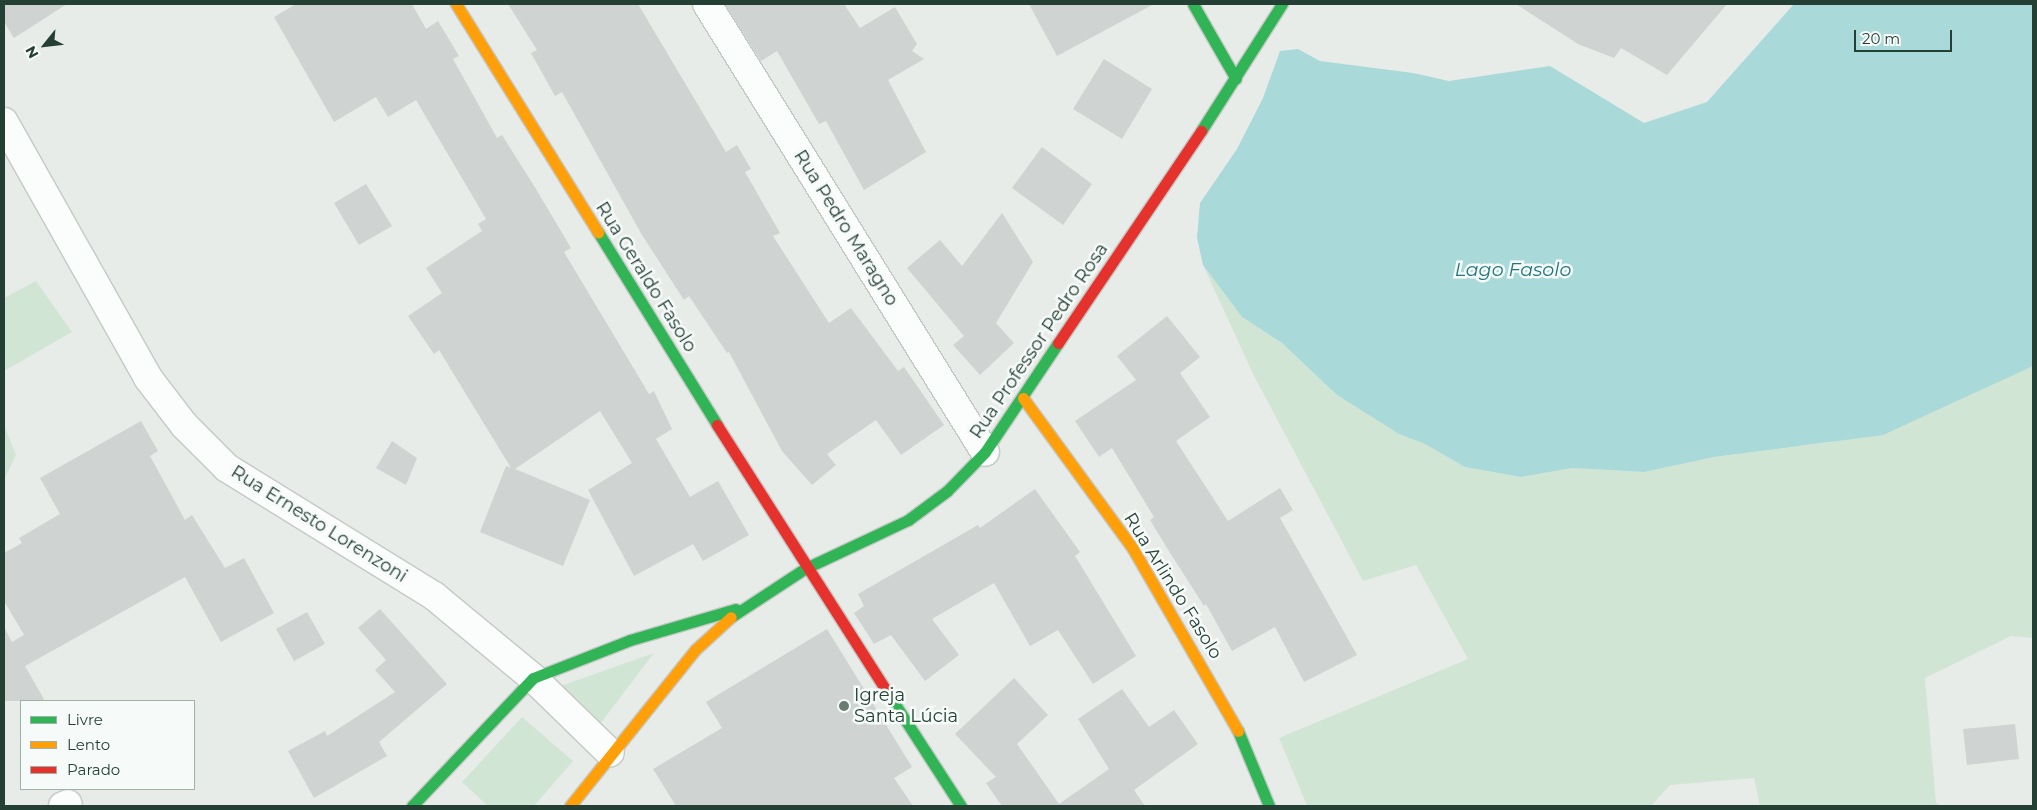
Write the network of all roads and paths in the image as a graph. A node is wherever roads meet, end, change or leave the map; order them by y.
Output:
1 (456, 4) edge
2 (707, 4) edge
3 (1193, 4) edge
4 (1282, 4) edge
5 (1236, 79) junction
6 (4, 122) edge
7 (1023, 398) junction
8 (985, 452) junction
9 (806, 568) junction
10 (739, 608) junction
11 (533, 678) junction
12 (610, 753) junction
13 (412, 806) edge
14 (570, 806) edge
15 (961, 806) edge
16 (1269, 806) edge

1 - 9 street, Rua Geraldo Fasolo
2 - 8 street, Rua Pedro Maragno
3 - 5 street
4 - 5 street, Rua Professor Pedro Rosa
5 - 7 street, Rua Professor Pedro Rosa
6 - 11 street, Rua Ernesto Lorenzoni
7 - 8 street, Rua Professor Pedro Rosa
7 - 16 street, Rua Arlindo Fasolo
8 - 9 street, Rua Professor Pedro Rosa
9 - 10 street, Rua Professor Pedro Rosa
9 - 15 street, Rua Geraldo Fasolo
10 - 11 street
10 - 12 street
11 - 12 street, Rua Ernesto Lorenzoni
11 - 13 street
12 - 14 street

